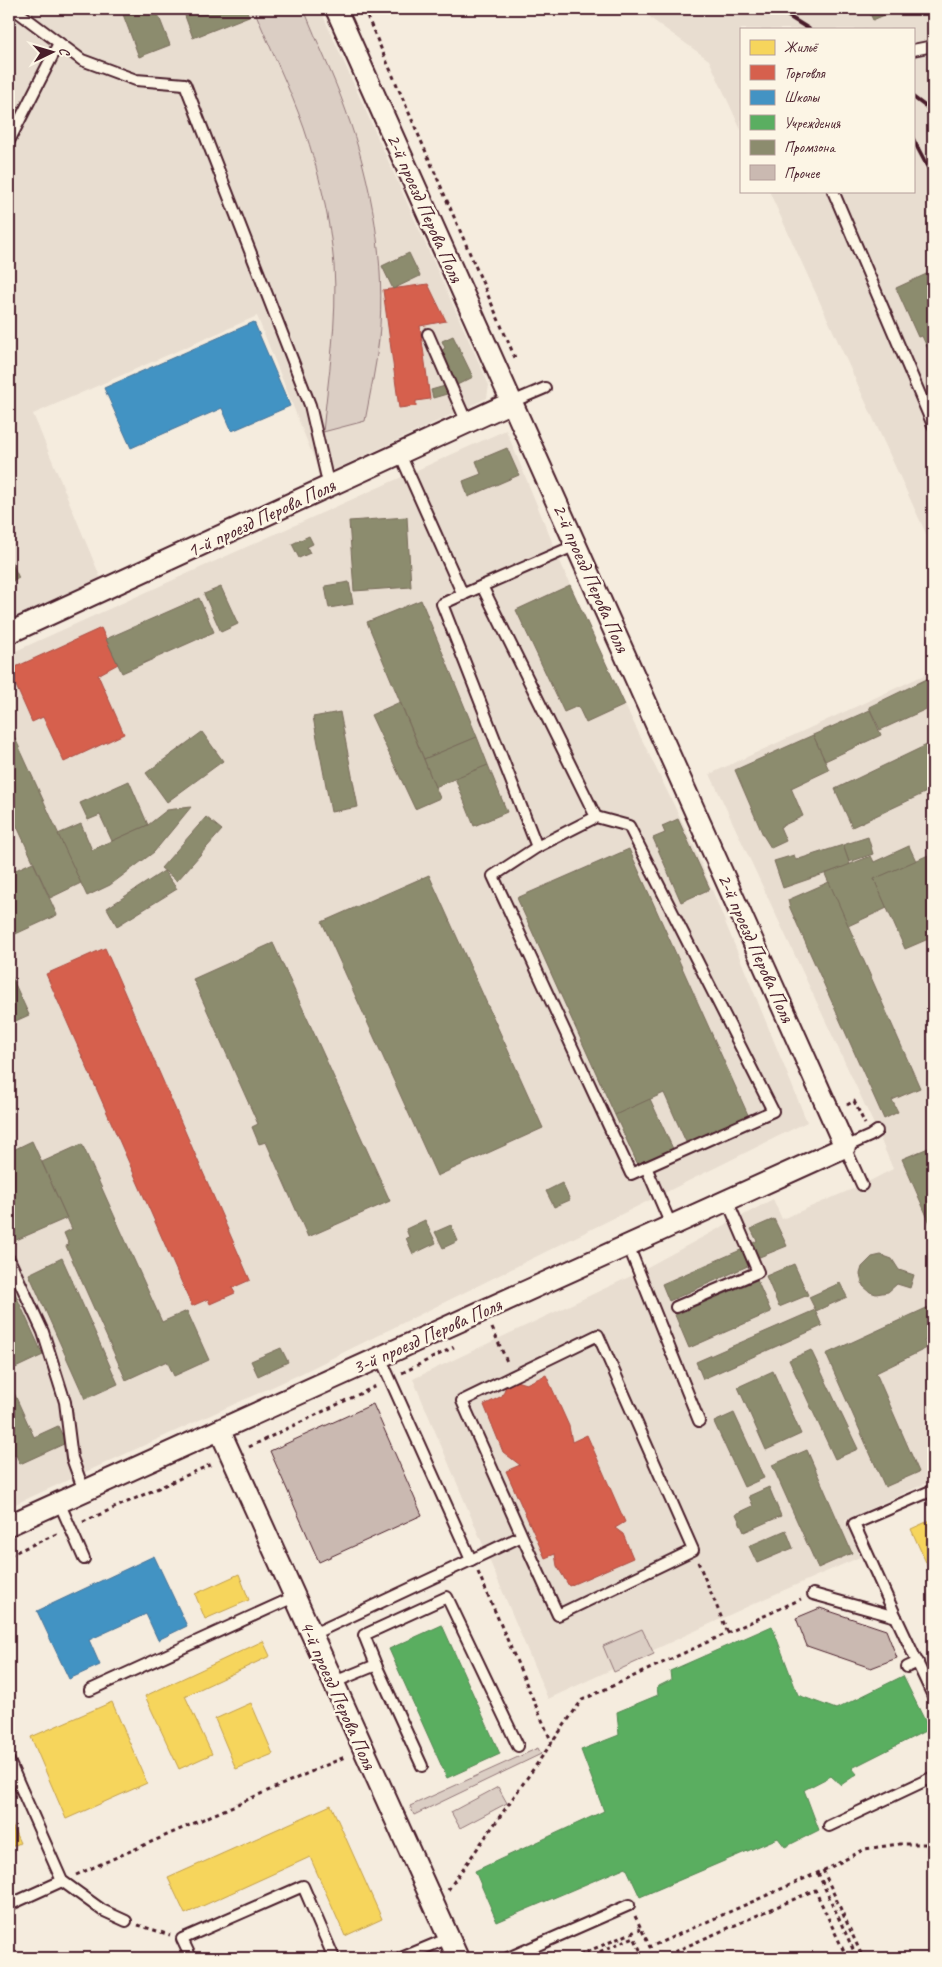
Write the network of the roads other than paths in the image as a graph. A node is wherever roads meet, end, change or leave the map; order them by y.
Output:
1 (14, 9) edge
2 (336, 9) edge
3 (59, 43) junction
4 (933, 46) edge
5 (914, 50) edge
6 (9, 141) edge
7 (833, 192) edge
8 (428, 334) dead end
9 (545, 388) dead end
10 (512, 402) junction
11 (467, 423) junction
12 (933, 424) edge
13 (400, 454) junction
14 (329, 487) junction
15 (576, 545) junction
16 (482, 586) junction
17 (463, 595) junction
18 (9, 633) edge
19 (596, 817) junction
20 (537, 846) junction
21 (877, 1131) dead end
22 (845, 1147) junction
23 (646, 1167) junction
24 (862, 1186) dead end
25 (727, 1200) junction
26 (671, 1225) junction
27 (628, 1245) junction
28 (9, 1259) edge
29 (676, 1307) dead end
30 (380, 1357) junction
31 (699, 1421) dead end
32 (220, 1431) junction
33 (933, 1490) edge
34 (84, 1491) junction
35 (59, 1502) junction
36 (9, 1525) edge
37 (522, 1536) junction
38 (84, 1559) dead end
39 (474, 1565) junction
40 (813, 1594) road end
41 (294, 1597) junction
42 (896, 1617) junction
43 (311, 1635) junction
44 (918, 1662) junction
45 (376, 1665) junction
46 (908, 1667) dead end
47 (332, 1683) junction
48 (90, 1690) dead end
49 (933, 1696) edge
50 (518, 1746) dead end
51 (9, 1761) edge
52 (422, 1766) dead end
53 (933, 1777) edge
54 (829, 1826) dead end
55 (62, 1881) junction
56 (9, 1905) edge
57 (629, 1905) road end
58 (126, 1921) road end
59 (448, 1938) junction
60 (190, 1958) edge
61 (334, 1958) edge
62 (401, 1958) edge
63 (458, 1958) edge
64 (508, 1958) edge

1 - 3 lane
2 - 10 street, 2-й проезд Перова Поля
3 - 6 lane
3 - 14 lane
4 - 5 lane
7 - 12 lane
8 - 11 lane
9 - 10 lane
10 - 11 street, 1-й проезд Перова Поля
10 - 15 street, 2-й проезд Перова Поля
11 - 13 street, 1-й проезд Перова Поля
13 - 14 street, 1-й проезд Перова Поля
13 - 17 lane
14 - 18 street, 1-й проезд Перова Поля
15 - 16 lane
15 - 22 street, 2-й проезд Перова Поля
16 - 17 lane
16 - 19 lane
17 - 20 lane
19 - 20 lane
19 - 23 lane
20 - 23 lane
21 - 22 lane
22 - 24 lane
22 - 25 street, 3-й проезд Перова Поля
23 - 26 lane
25 - 26 street, 3-й проезд Перова Поля
25 - 29 lane
26 - 27 street, 3-й проезд Перова Поля
27 - 30 street, 3-й проезд Перова Поля
27 - 31 lane
28 - 34 lane
30 - 32 street, 3-й проезд Перова Поля
30 - 39 lane
32 - 34 street, 3-й проезд Перова Поля
32 - 41 street, 4-й проезд Перова Поля
33 - 42 lane
34 - 35 street, 3-й проезд Перова Поля
35 - 36 street, 3-й проезд Перова Поля
35 - 38 lane
37 - 37 lane
37 - 39 lane
39 - 43 lane
40 - 42 lane
41 - 43 street, 4-й проезд Перова Поля
41 - 48 lane
42 - 44 lane
43 - 47 street, 4-й проезд Перова Поля
44 - 46 lane
44 - 49 lane
45 - 47 lane
45 - 50 lane
45 - 52 lane
47 - 59 street, 4-й проезд Перова Поля
51 - 55 lane
53 - 54 lane
55 - 56 lane
55 - 58 lane
57 - 64 lane
59 - 62 lane
59 - 63 street, 4-й проезд Перова Поля
60 - 61 lane

